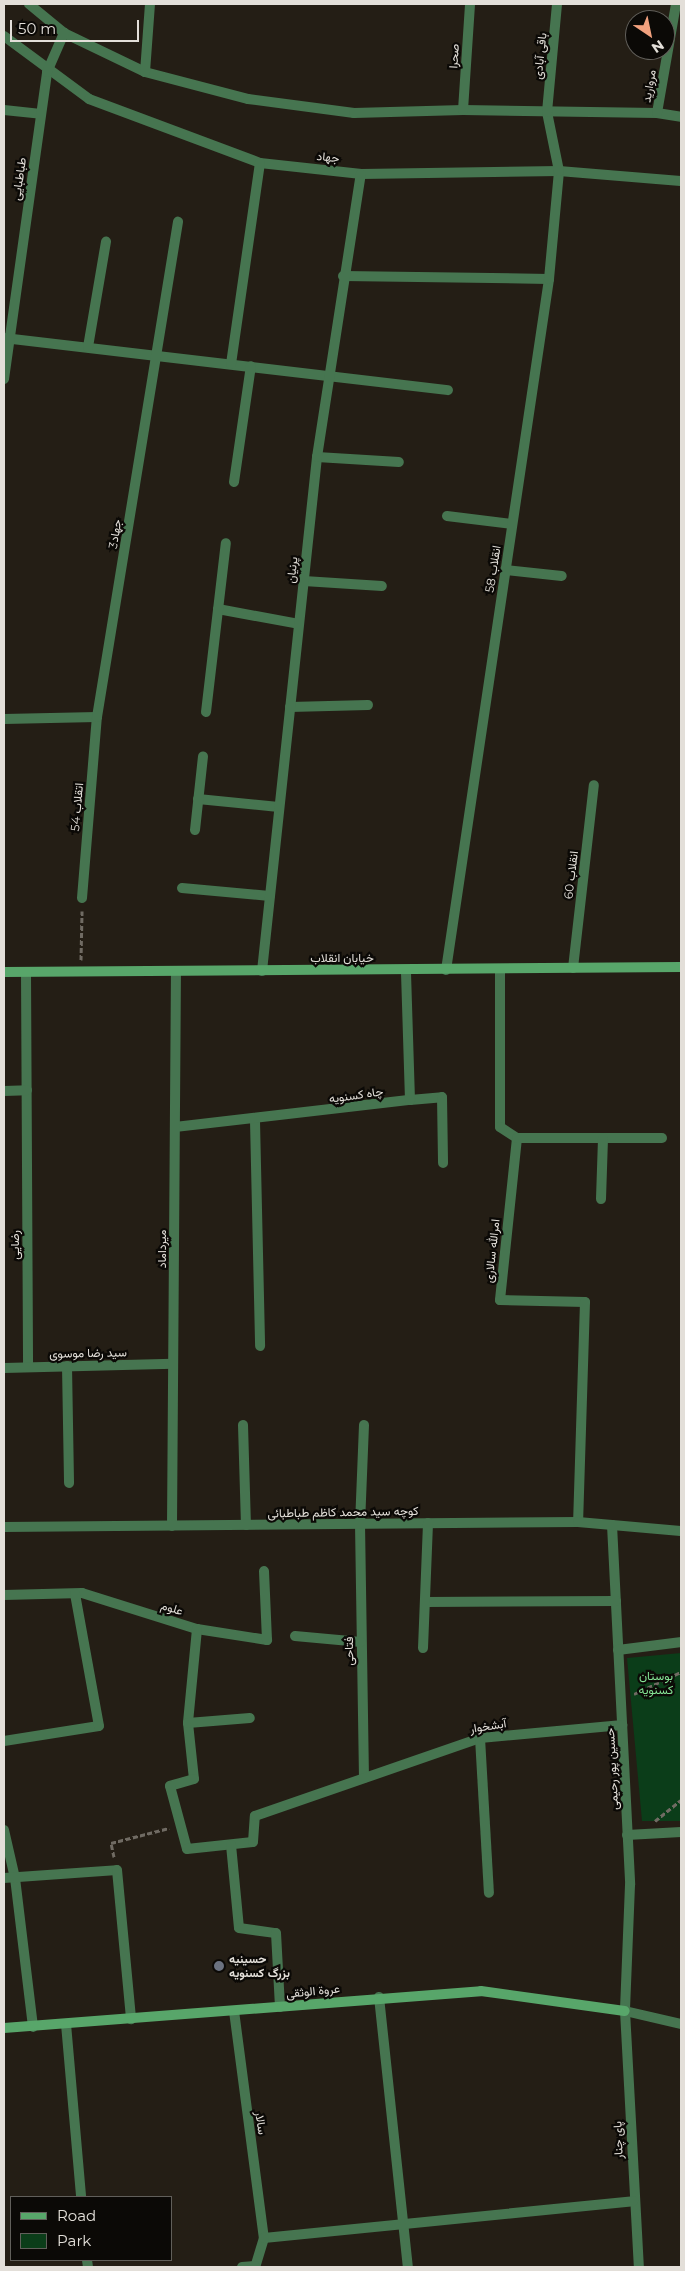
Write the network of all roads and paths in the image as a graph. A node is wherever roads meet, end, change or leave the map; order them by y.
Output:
1 (29, 4) edge
2 (150, 4) edge
3 (470, 4) edge
4 (558, 4) edge
5 (676, 4) edge
6 (64, 33) junction
7 (4, 36) edge
8 (47, 72) junction
9 (144, 72) junction
10 (4, 110) edge
11 (463, 110) junction
12 (547, 112) junction
13 (657, 113) junction
14 (41, 114) junction
15 (681, 117) edge
16 (260, 163) junction
17 (560, 171) junction
18 (361, 174) junction
19 (681, 181) edge
20 (178, 222) dead end
21 (106, 242) dead end
22 (343, 276) junction
23 (549, 279) junction
24 (7, 338) edge
25 (88, 347) junction
26 (158, 356) junction
27 (231, 364) junction
28 (251, 366) junction
29 (328, 376) junction
30 (4, 379) edge
31 (448, 390) dead end
32 (317, 457) junction
33 (399, 462) dead end
34 (234, 482) dead end
35 (448, 516) dead end
36 (512, 524) junction
37 (226, 543) dead end
38 (505, 570) junction
39 (562, 576) dead end
40 (304, 581) junction
41 (382, 586) dead end
42 (218, 609) junction
43 (299, 624) junction
44 (368, 705) dead end
45 (290, 707) junction
46 (206, 712) dead end
47 (97, 718) junction
48 (4, 719) edge
49 (203, 756) dead end
50 (594, 785) dead end
51 (198, 799) junction
52 (279, 807) junction
53 (195, 830) dead end
54 (182, 888) dead end
55 (270, 896) junction
56 (82, 898) joint
57 (681, 967) edge
58 (573, 968) junction
59 (500, 969) junction
60 (406, 970) junction
61 (446, 970) junction
62 (262, 971) junction
63 (4, 972) edge
64 (176, 972) junction
65 (26, 973) junction
66 (80, 973) junction
67 (27, 1090) junction
68 (4, 1091) edge
69 (410, 1100) junction
70 (254, 1121) junction
71 (175, 1127) junction
72 (517, 1138) junction
73 (604, 1138) junction
74 (662, 1138) dead end
75 (443, 1163) dead end
76 (600, 1199) dead end
77 (260, 1346) dead end
78 (174, 1364) junction
79 (67, 1366) junction
80 (28, 1367) junction
81 (4, 1368) edge
82 (243, 1425) dead end
83 (364, 1425) dead end
84 (69, 1483) dead end
85 (578, 1522) junction
86 (360, 1524) junction
87 (428, 1524) junction
88 (246, 1525) junction
89 (612, 1525) junction
90 (172, 1526) junction
91 (4, 1527) edge
92 (681, 1531) edge
93 (264, 1571) dead end
94 (75, 1594) junction
95 (4, 1595) edge
96 (616, 1601) junction
97 (425, 1602) junction
98 (197, 1629) junction
99 (295, 1636) dead end
100 (361, 1642) junction
101 (681, 1642) edge
102 (423, 1648) dead end
103 (618, 1650) junction
104 (681, 1672) edge
105 (622, 1701) junction
106 (250, 1718) dead end
107 (188, 1723) junction
108 (622, 1725) junction
109 (480, 1738) junction
110 (4, 1741) edge
111 (364, 1778) junction
112 (681, 1800) edge
113 (180, 1825) junction
114 (4, 1830) edge
115 (681, 1832) edge
116 (647, 1834) junction
117 (627, 1835) junction
118 (231, 1844) junction
119 (117, 1870) junction
120 (4, 1878) edge
121 (15, 1878) junction
122 (489, 1893) dead end
123 (379, 1997) junction
124 (280, 2007) junction
125 (234, 2011) junction
126 (625, 2012) junction
127 (131, 2019) junction
128 (66, 2024) junction
129 (681, 2024) edge
130 (33, 2027) junction
131 (4, 2028) edge
132 (81, 2196) edge
133 (633, 2201) junction
134 (403, 2221) junction
135 (264, 2238) junction
136 (255, 2266) edge
137 (242, 2267) edge
138 (408, 2267) edge
139 (639, 2267) edge

1 - 6 street
2 - 9 street
3 - 11 street, صحرا
4 - 12 street, باقی آبادی
5 - 13 street, مروارید
6 - 8 street, طباطبایی
6 - 9 street
7 - 8 street, جهاد
8 - 14 street, طباطبایی
8 - 16 street, جهاد
9 - 11 street
10 - 14 street
11 - 12 street
12 - 13 street
12 - 17 street, باقی آبادی
13 - 15 street
14 - 24 street, طباطبایی
16 - 18 street, جهاد
16 - 27 street
17 - 18 street, جهاد
17 - 19 street, جهاد
17 - 23 street, انقلاب 58
18 - 22 street, پرنیان
20 - 26 street, جهاد3
21 - 25 street
22 - 23 street
22 - 29 street, پرنیان
23 - 36 street, انقلاب 58
24 - 25 street
24 - 30 street, طباطبایی
25 - 26 street
26 - 27 street
26 - 47 street, جهاد3
27 - 28 street
28 - 29 street
28 - 34 street
29 - 31 street
29 - 32 street, پرنیان
32 - 33 street
32 - 40 street, پرنیان
35 - 36 street
36 - 38 street, انقلاب 58
37 - 42 street
38 - 39 street
38 - 61 street, انقلاب 58
40 - 41 street
40 - 43 street, پرنیان
42 - 43 street
42 - 46 street
43 - 45 street, پرنیان
44 - 45 street
45 - 52 street, پرنیان
47 - 48 street
47 - 56 street, اتقلاب 54
49 - 51 street
50 - 58 street, انقلاب 60
51 - 52 street
51 - 53 street
52 - 55 street, پرنیان
54 - 55 street
55 - 62 street, پرنیان
56 - 66 path
57 - 58 main road, خیابان انقلاب
58 - 59 main road, خیابان انقلاب
59 - 61 main road, خیابان انقلاب
59 - 72 street
60 - 61 main road, خیابان انقلاب
60 - 62 main road, خیابان انقلاب
60 - 69 street
62 - 64 main road, خیابان انقلاب
63 - 65 main road, خیابان انقلاب
64 - 66 main road, خیابان انقلاب
64 - 71 street, میرداماد
65 - 66 main road, خیابان انقلاب
65 - 67 street, رضایی
67 - 68 street
67 - 80 street, رضایی
69 - 70 street, چاه کسنویه
69 - 75 street, چاه کسنویه
70 - 71 street, چاه کسنویه
70 - 77 street
71 - 78 street, میرداماد
72 - 73 street
72 - 85 street, امرالله سالاری
73 - 74 street
73 - 76 street
78 - 79 street, سید رضا موسوی
78 - 90 street, میرداماد
79 - 80 street, سید رضا موسوی
79 - 84 street
80 - 81 street, سید رضا موسوی
82 - 88 street
83 - 86 street, فتاحی
85 - 87 street, کوچه سید محمد کاظم طباطبائی
85 - 89 street, کوچه سید محمد کاظم طباطبائی
86 - 87 street, کوچه سید محمد کاظم طباطبائی
86 - 88 street, کوچه سید محمد کاظم طباطبائی
86 - 100 street, فتاحی
87 - 97 street
88 - 90 street, کوچه سید محمد کاظم طباطبائی
89 - 92 street, کوچه سید محمد کاظم طباطبائی
89 - 96 street, حسین پور رحیمی
90 - 91 street, کوچه سید محمد کاظم طباطبائی
93 - 98 street, علوم
94 - 95 street, علوم
94 - 98 street, علوم
94 - 110 street
96 - 97 street
96 - 103 street, حسین پور رحیمی
97 - 102 street
98 - 107 street
99 - 100 street
100 - 111 street, فتاحی
101 - 103 street
103 - 105 street, حسین پور رحیمی
104 - 105 path
105 - 108 street, حسین پور رحیمی
106 - 107 street
107 - 113 street
108 - 109 street, آبشخوار
108 - 117 street, حسین پور رحیمی
109 - 111 street, آبشخوار
109 - 122 street
111 - 118 street, آبشخوار
112 - 116 path
113 - 118 street
113 - 119 path
114 - 121 street
115 - 116 street
116 - 117 street
117 - 126 street, حسین پور رحیمی
118 - 124 street
119 - 121 street
119 - 127 street
120 - 121 street
121 - 130 street
123 - 124 main road, عروة الوثقی
123 - 126 main road, عروة الوثقی
123 - 134 street
124 - 125 main road, عروة الوثقی
125 - 127 main road, عروة الوثقی
125 - 135 street, سالار
126 - 129 street
126 - 133 street, پای چنار
127 - 128 main road, عروة الوثقی
128 - 130 main road, عروة الوثقی
128 - 132 street
130 - 131 main road, عروة الوثقی
133 - 134 street
133 - 139 street, پای چنار
134 - 135 street
134 - 138 street
135 - 136 street
136 - 137 street

